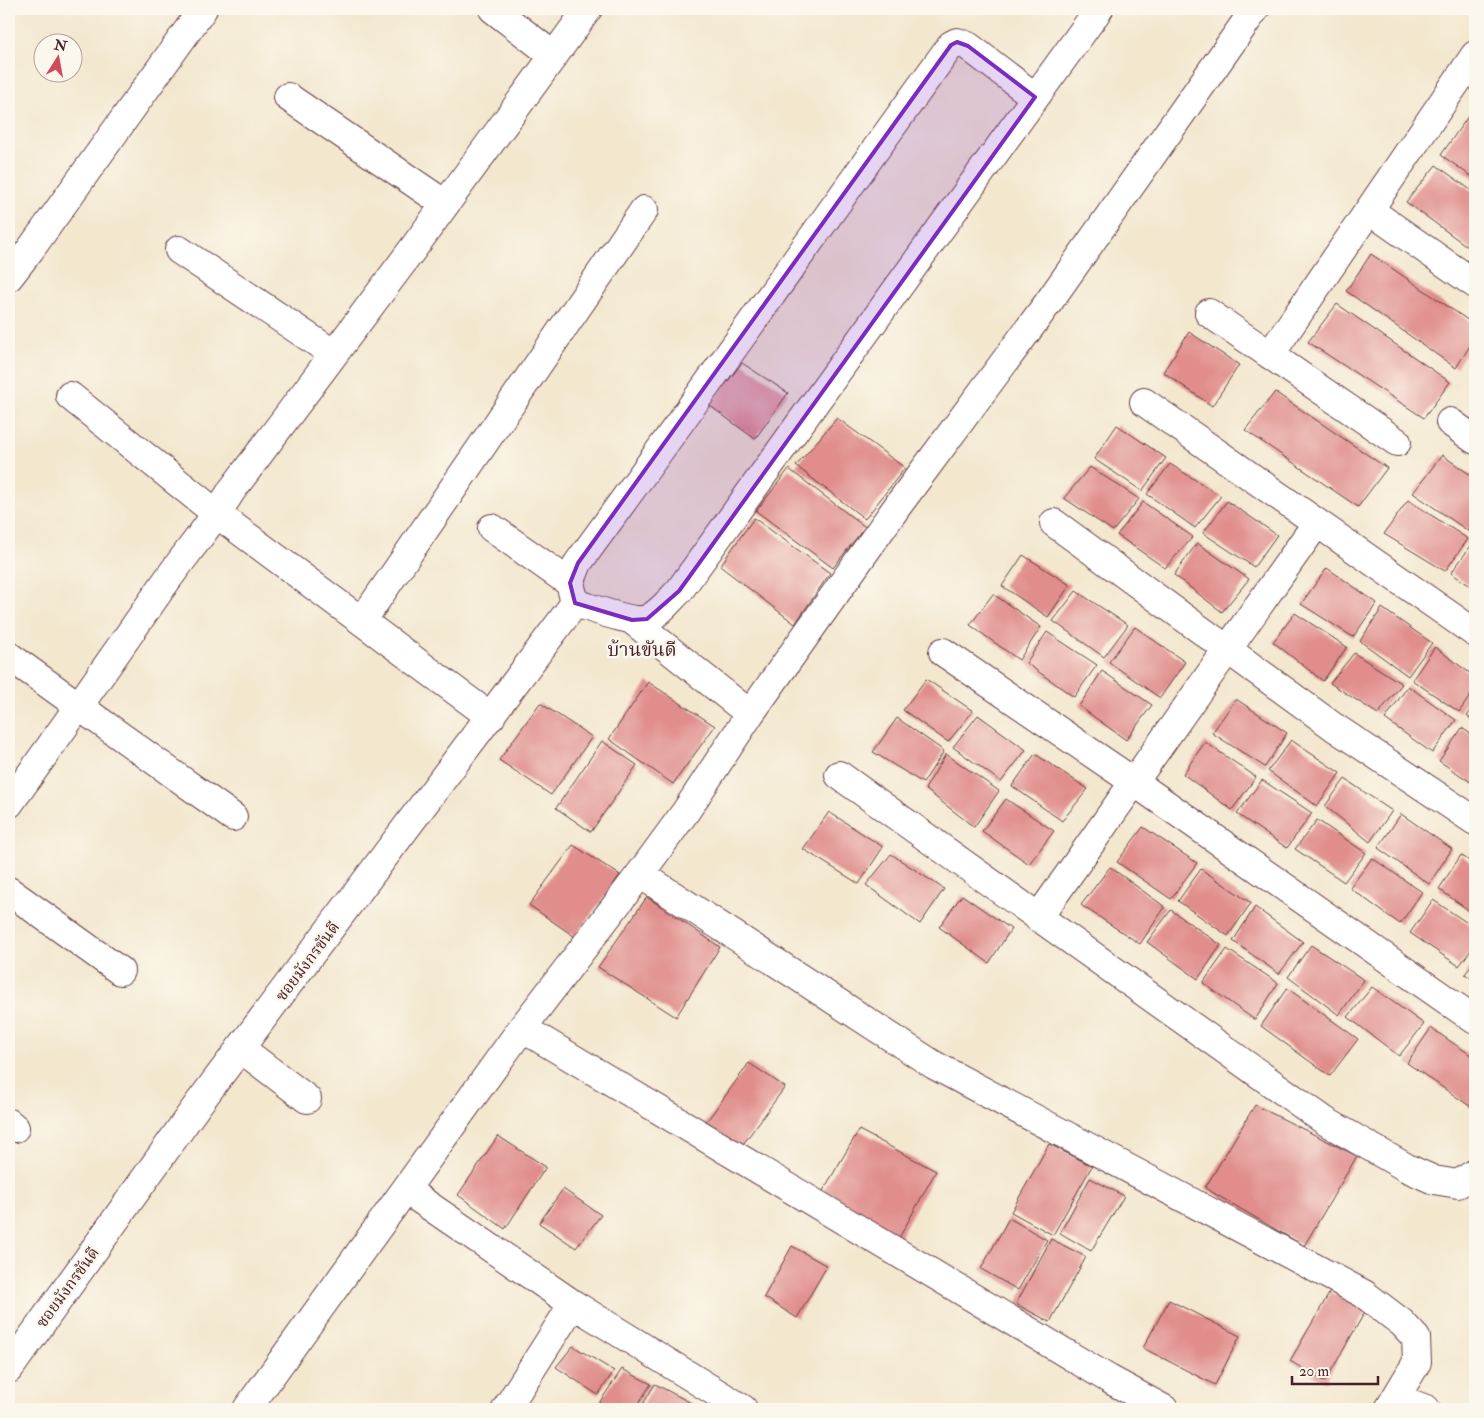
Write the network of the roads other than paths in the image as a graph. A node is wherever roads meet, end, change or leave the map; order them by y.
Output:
1 (203, 9) edge
2 (493, 9) edge
3 (588, 9) edge
4 (1098, 9) edge
5 (1255, 9) edge
6 (554, 56) junction
7 (1472, 68) edge
8 (288, 97) dead end
9 (1035, 97) junction
10 (445, 204) junction
11 (644, 210) dead end
12 (1369, 210) junction
13 (179, 250) dead end
14 (9, 277) edge
15 (1475, 284) edge
16 (1208, 313) dead end
17 (334, 354) junction
18 (1270, 355) junction
19 (70, 396) dead end
20 (1144, 402) dead end
21 (1450, 422) dead end
22 (1475, 440) edge
23 (1397, 442) dead end
24 (217, 514) junction
25 (1054, 523) dead end
26 (1316, 524) junction
27 (492, 528) dead end
28 (573, 593) junction
29 (632, 620) junction
30 (362, 621) junction
31 (1475, 633) edge
32 (1227, 649) junction
33 (944, 652) dead end
34 (9, 656) edge
35 (79, 707) junction
36 (750, 714) junction
37 (491, 717) junction
38 (839, 775) dead end
39 (1134, 782) junction
40 (9, 804) edge
41 (233, 817) dead end
42 (1475, 821) edge
43 (640, 874) junction
44 (9, 891) edge
45 (1038, 918) junction
46 (120, 971) dead end
47 (1475, 1020) edge
48 (522, 1028) junction
49 (240, 1048) junction
50 (307, 1099) dead end
51 (1475, 1173) edge
52 (406, 1190) junction
53 (574, 1304) junction
54 (9, 1369) edge
55 (1393, 1404) edge
56 (247, 1409) edge
57 (506, 1409) edge
58 (743, 1409) edge
59 (1164, 1409) edge
60 (1426, 1409) edge

1 - 14 street
2 - 6 street
3 - 6 street
4 - 9 street
5 - 36 street
6 - 10 street
7 - 12 street
8 - 10 street
9 - 28 street, ซอยมังกรขันดี
9 - 29 street
10 - 17 street
11 - 30 street
12 - 15 street
12 - 18 street
13 - 17 street
16 - 18 street
17 - 24 street
18 - 23 street
19 - 24 street
20 - 26 street
21 - 22 street
24 - 30 street
24 - 35 street
25 - 32 street
26 - 31 street
26 - 32 street
27 - 28 street
28 - 29 street
28 - 37 street, ซอยมังกรขันดี
29 - 36 street
30 - 37 street
32 - 39 street
32 - 42 street
33 - 39 street
34 - 35 street
35 - 40 street
35 - 41 street
36 - 43 street
37 - 49 street, ซอยมังกรขันดี
38 - 45 street
39 - 45 street
39 - 47 street
43 - 48 street
43 - 55 street
44 - 46 street
45 - 51 street
48 - 52 street
48 - 59 street
49 - 50 street
49 - 54 street, ซอยมังกรขันดี
52 - 53 street
52 - 56 street
53 - 57 street
53 - 58 street
55 - 60 street

